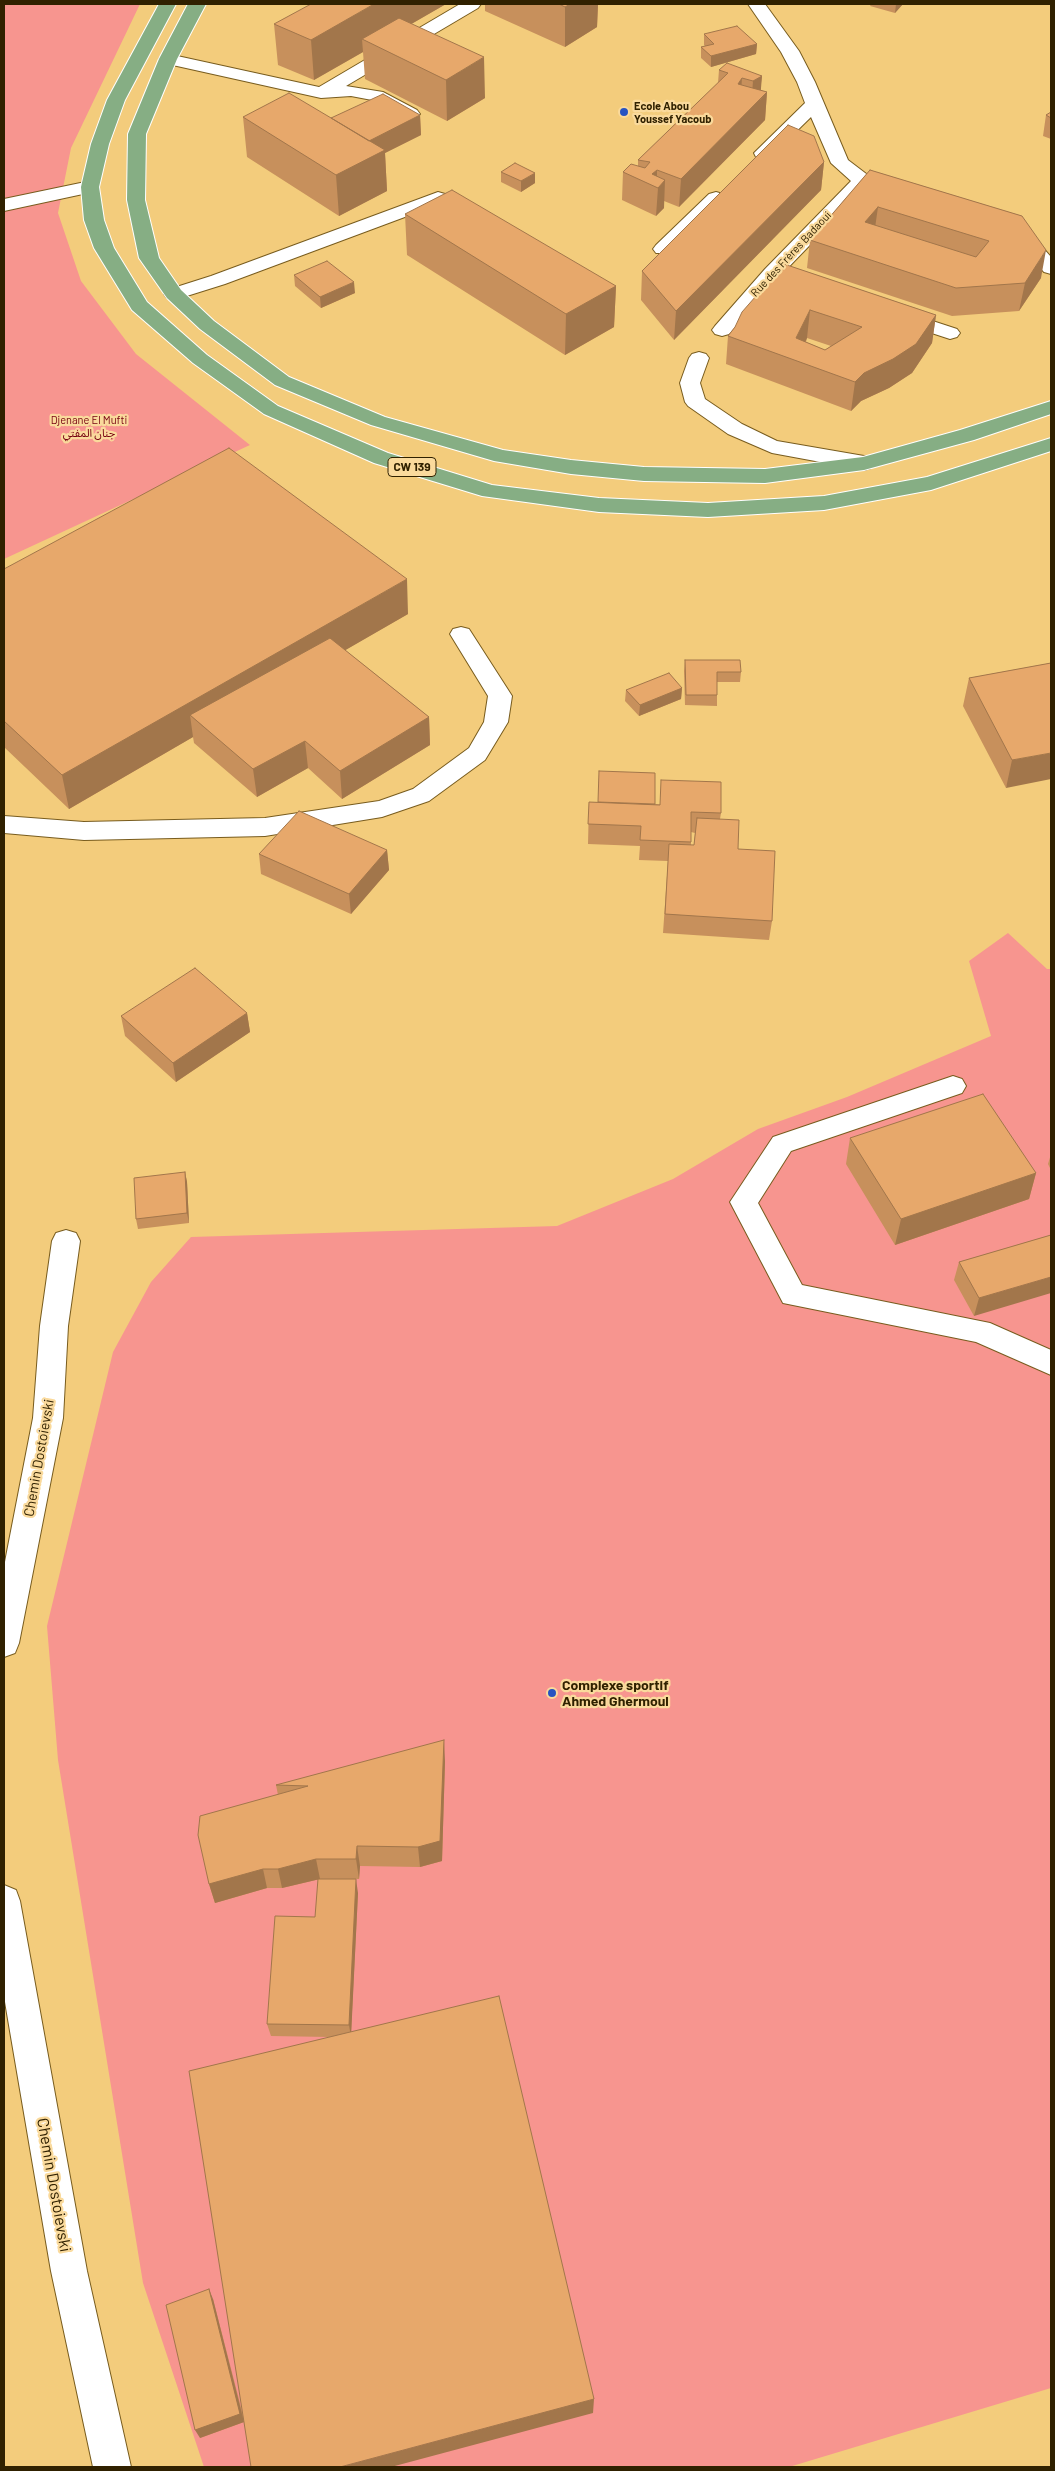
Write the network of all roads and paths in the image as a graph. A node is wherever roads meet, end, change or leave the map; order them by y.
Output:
1 (168, 4) edge
2 (197, 4) edge
3 (472, 4) edge
4 (756, 4) edge
5 (168, 59) junction
6 (321, 93) junction
7 (814, 104) junction
8 (412, 114) edge
9 (749, 166) edge
10 (862, 180) junction
11 (90, 187) junction
12 (728, 187) edge
13 (438, 198) edge
14 (911, 200) edge
15 (4, 205) edge
16 (1002, 227) edge
17 (663, 250) edge
18 (1051, 268) edge
19 (772, 273) junction
20 (790, 279) edge
21 (174, 294) junction
22 (884, 311) edge
23 (722, 330) dead end
24 (950, 333) dead end
25 (700, 358) dead end
26 (1051, 408) edge
27 (1051, 444) edge
28 (864, 463) junction
29 (461, 634) dead end
30 (4, 825) edge
31 (953, 1086) dead end
32 (66, 1240) dead end
33 (1051, 1363) edge
34 (4, 1643) edge
35 (4, 1901) edge
36 (112, 2467) edge

1 - 11 highway, CW 139
2 - 5 highway, CW 139
3 - 6 street
4 - 7 street
5 - 6 street
5 - 21 highway, CW 139
6 - 8 street
7 - 9 street
7 - 10 street
10 - 14 street
10 - 19 street, Rue des Frères Badaoui
11 - 15 street
11 - 27 highway, CW 139
12 - 17 street
13 - 21 street
16 - 18 street
19 - 20 street
19 - 23 street, Rue des Frères Badaoui
21 - 28 highway, CW 139
22 - 24 street
25 - 28 street
26 - 28 highway, CW 139
29 - 30 street
31 - 33 street
32 - 34 street, Chemin Dostoievski
35 - 36 street, Chemin Dostoievski

